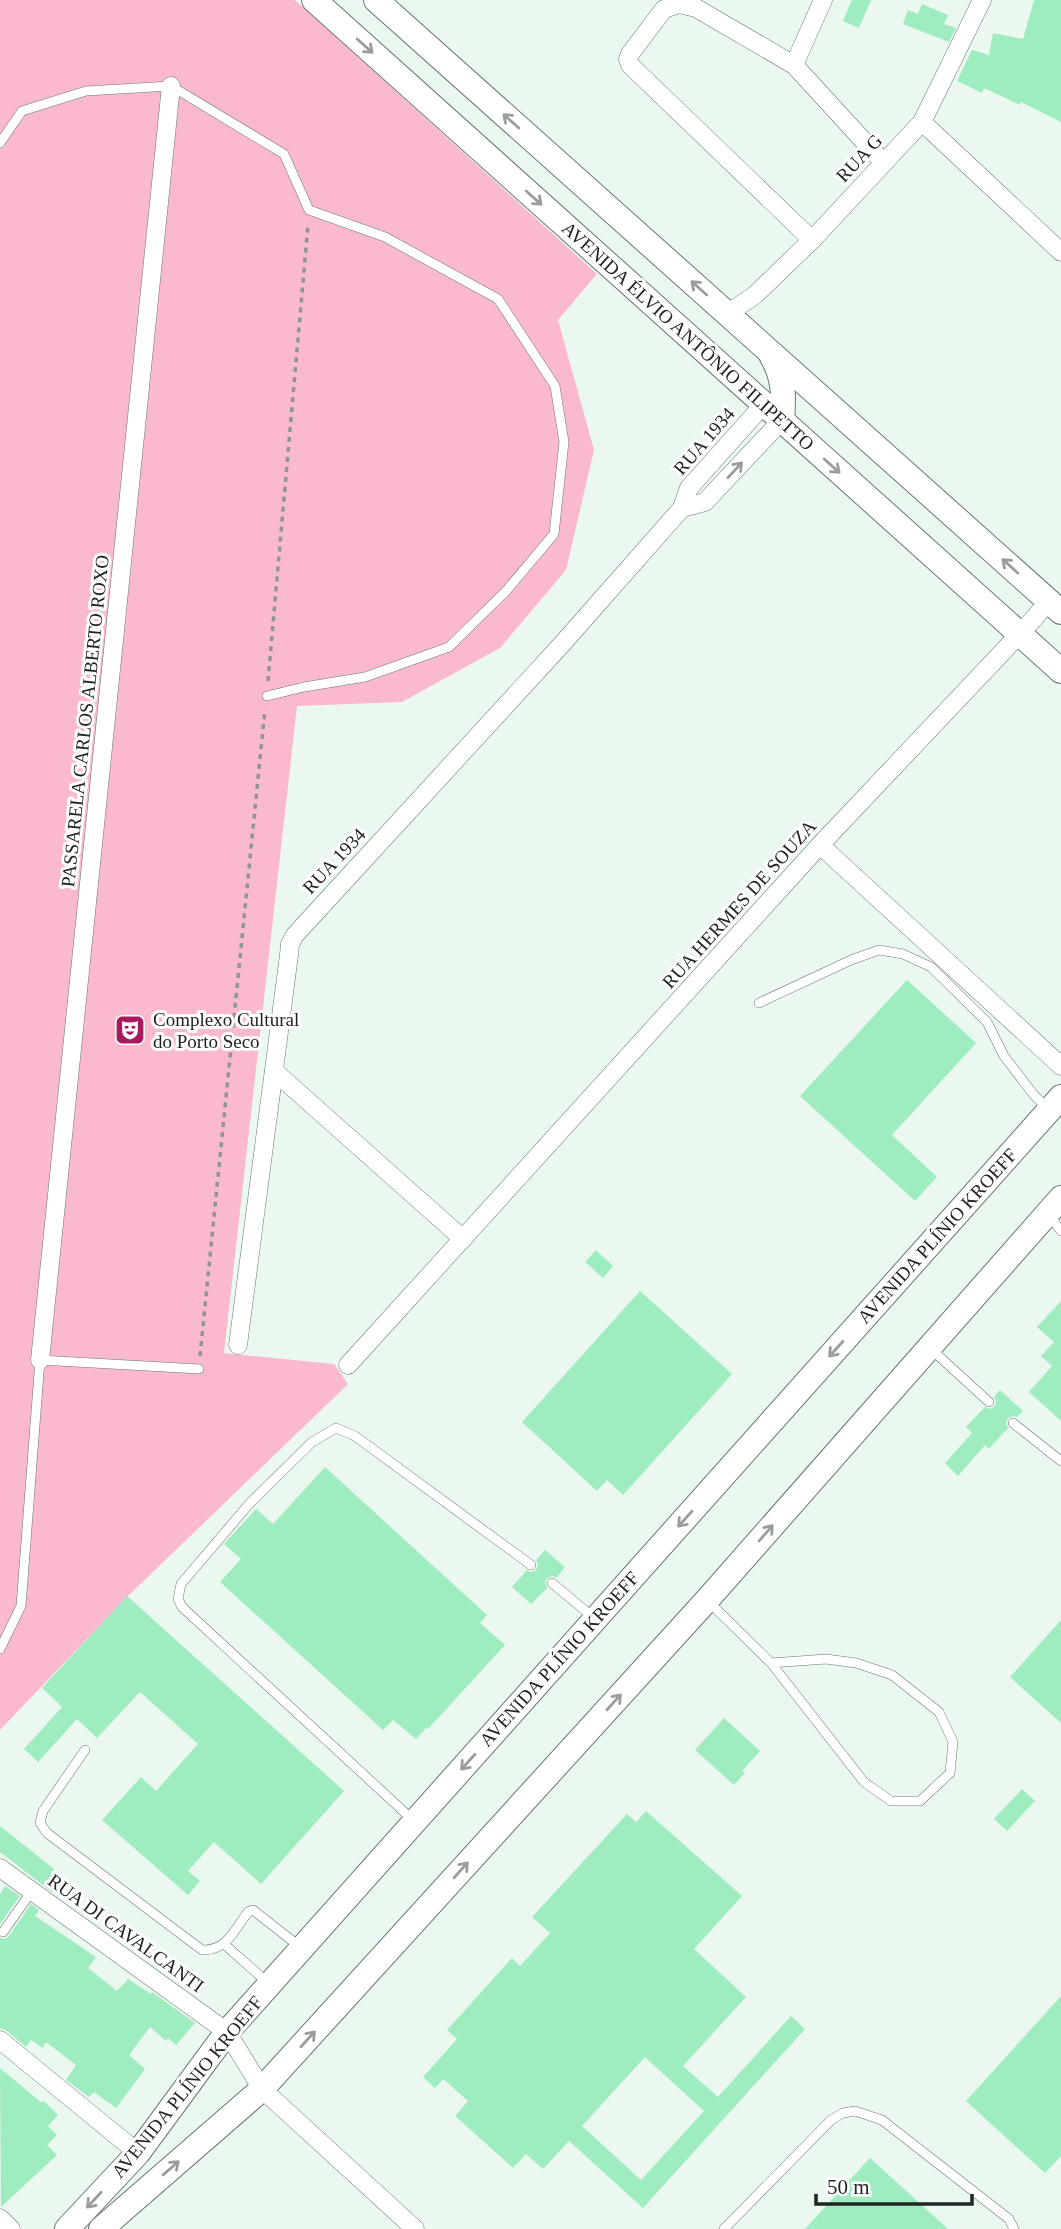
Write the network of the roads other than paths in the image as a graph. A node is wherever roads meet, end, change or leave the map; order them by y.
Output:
1 (314, 0) edge
2 (376, 0) edge
3 (823, 0) edge
4 (982, 0) edge
5 (794, 65) junction
6 (171, 86) junction
7 (922, 122) junction
8 (0, 143) edge
9 (883, 162) junction
10 (812, 240) junction
11 (1061, 252) edge
12 (727, 314) junction
13 (768, 350) junction
14 (777, 407) junction
15 (832, 408) junction
16 (1055, 606) edge
17 (1019, 633) junction
18 (1061, 671) edge
19 (267, 696) road end
20 (820, 845) junction
21 (759, 1003) dead end
22 (1061, 1066) edge
23 (274, 1071) junction
24 (1055, 1103) edge
25 (1057, 1214) edge
26 (463, 1239) junction
27 (238, 1345) dead end
28 (929, 1347) junction
29 (40, 1360) junction
30 (348, 1365) dead end
31 (198, 1369) road end
32 (989, 1402) dead end
33 (1013, 1423) dead end
34 (1061, 1461) edge
35 (531, 1565) dead end
36 (552, 1583) dead end
37 (707, 1600) junction
38 (595, 1619) junction
39 (0, 1649) edge
40 (771, 1663) junction
41 (85, 1750) dead end
42 (415, 1822) junction
43 (0, 1868) edge
44 (32, 1891) junction
45 (3, 1932) dead end
46 (224, 1944) junction
47 (302, 1948) junction
48 (269, 1984) junction
49 (227, 2032) junction
50 (0, 2040) edge
51 (262, 2089) junction
52 (138, 2153) junction
53 (0, 2218) edge
54 (11, 2229) edge
55 (67, 2229) edge
56 (101, 2229) edge
57 (415, 2229) edge
58 (724, 2229) edge
59 (1014, 2229) edge

1 -> 14 main road, AVENIDA ÉLVIO ANTÔNIO FILIPETTO
12 -> 2 main road
3 - 5 street
4 - 7 street, RUA G
5 - 9 street
5 - 10 street
6 - 8 lane
6 - 19 lane
6 - 29 street, PASSARELA CARLOS ALBERTO ROXO
7 - 9 street, RUA G
7 - 11 street
9 - 10 street, RUA G
10 - 12 street, RUA G
12 - 13 main road
13 - 14 main road
13 - 15 main road
14 - 15 main road
14 -> 17 main road, AVENIDA ÉLVIO ANTÔNIO FILIPETTO
14 - 23 street, RUA 1934
16 -> 15 main road
16 - 17 street, RUA HERMES DE SOUZA
17 - 18 main road, AVENIDA ÉLVIO ANTÔNIO FILIPETTO
17 - 20 street, RUA HERMES DE SOUZA
20 - 22 street
20 - 26 street, RUA HERMES DE SOUZA
21 - 24 lane
23 - 26 street
23 - 27 street, RUA 1934
24 -> 38 main road, AVENIDA PLÍNIO KROEFF
25 - 28 main road, AVENIDA PLÍNIO KROEFF
26 - 30 street, RUA HERMES DE SOUZA
28 - 32 lane
37 -> 28 main road, AVENIDA PLÍNIO KROEFF
29 - 31 lane
29 - 39 lane
33 - 34 lane
35 - 42 lane
36 - 38 lane
37 - 40 lane
51 -> 37 main road, AVENIDA PLÍNIO KROEFF
38 -> 42 main road, AVENIDA PLÍNIO KROEFF
40 - 40 lane
41 - 46 lane
42 - 47 main road, AVENIDA PLÍNIO KROEFF
43 - 44 street, RUA DI CAVALCANTI
44 - 45 lane
44 - 49 street, RUA DI CAVALCANTI
46 - 47 lane
46 - 48 lane
47 - 48 main road, AVENIDA PLÍNIO KROEFF
48 - 49 main road, AVENIDA PLÍNIO KROEFF
49 - 51 street
49 - 52 main road, AVENIDA PLÍNIO KROEFF
50 - 52 street
56 -> 51 main road, AVENIDA PLÍNIO KROEFF
51 - 57 street
52 -> 55 main road, AVENIDA PLÍNIO KROEFF
53 - 54 street
58 - 59 lane

